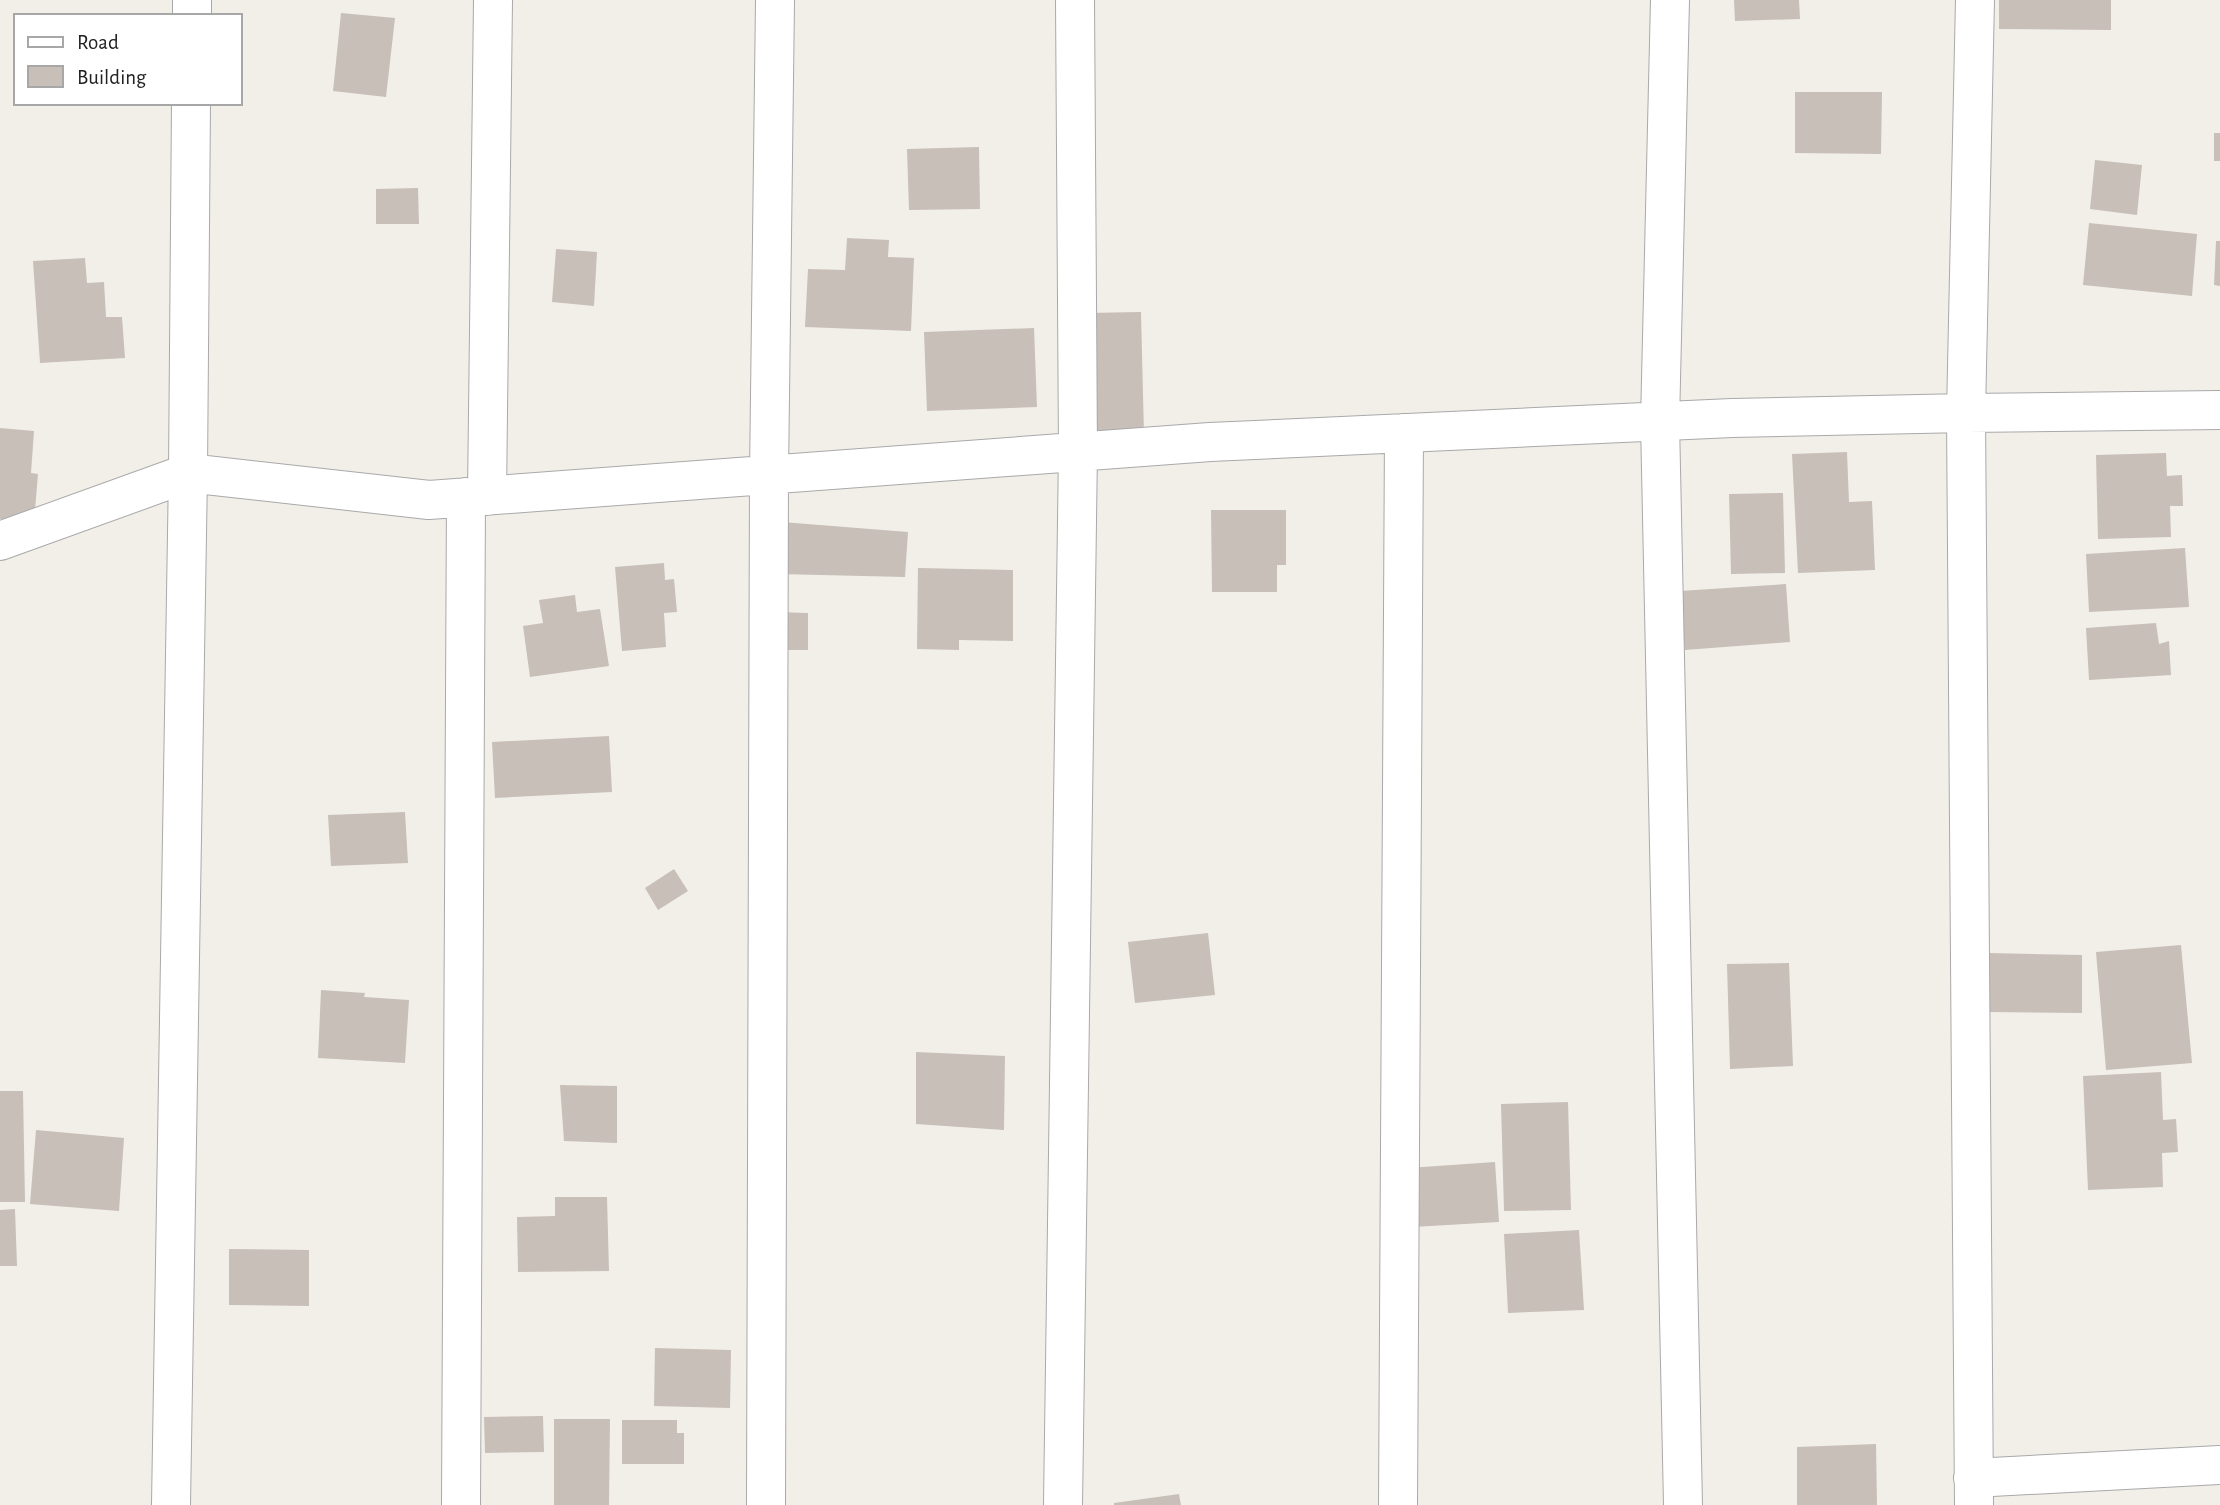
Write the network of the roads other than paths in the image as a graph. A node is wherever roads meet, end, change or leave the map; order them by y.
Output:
1 (493, 0) edge
2 (775, 0) edge
3 (1074, 0) edge
4 (1670, 0) edge
5 (1975, 0) edge
6 (191, 105) edge
7 (2220, 410) edge
8 (1966, 413) junction
9 (1660, 422) junction
10 (1404, 433) junction
11 (1078, 452) junction
12 (188, 473) junction
13 (769, 475) junction
14 (477, 497) junction
15 (0, 541) edge
16 (2220, 1465) edge
17 (1974, 1491) edge
18 (171, 1505) edge
19 (461, 1505) edge
20 (766, 1505) edge
21 (1063, 1505) edge
22 (1398, 1505) edge
23 (1683, 1505) edge

1 - 14 street
2 - 13 street
3 - 11 street
4 - 9 street
5 - 8 street
6 - 12 street
7 - 8 street
8 - 9 street
8 - 17 street
9 - 10 street
9 - 23 street
10 - 11 street
10 - 22 street
11 - 13 street
11 - 21 street
12 - 14 street
12 - 15 street
12 - 18 street
13 - 14 street
13 - 20 street
14 - 19 street
16 - 17 street

